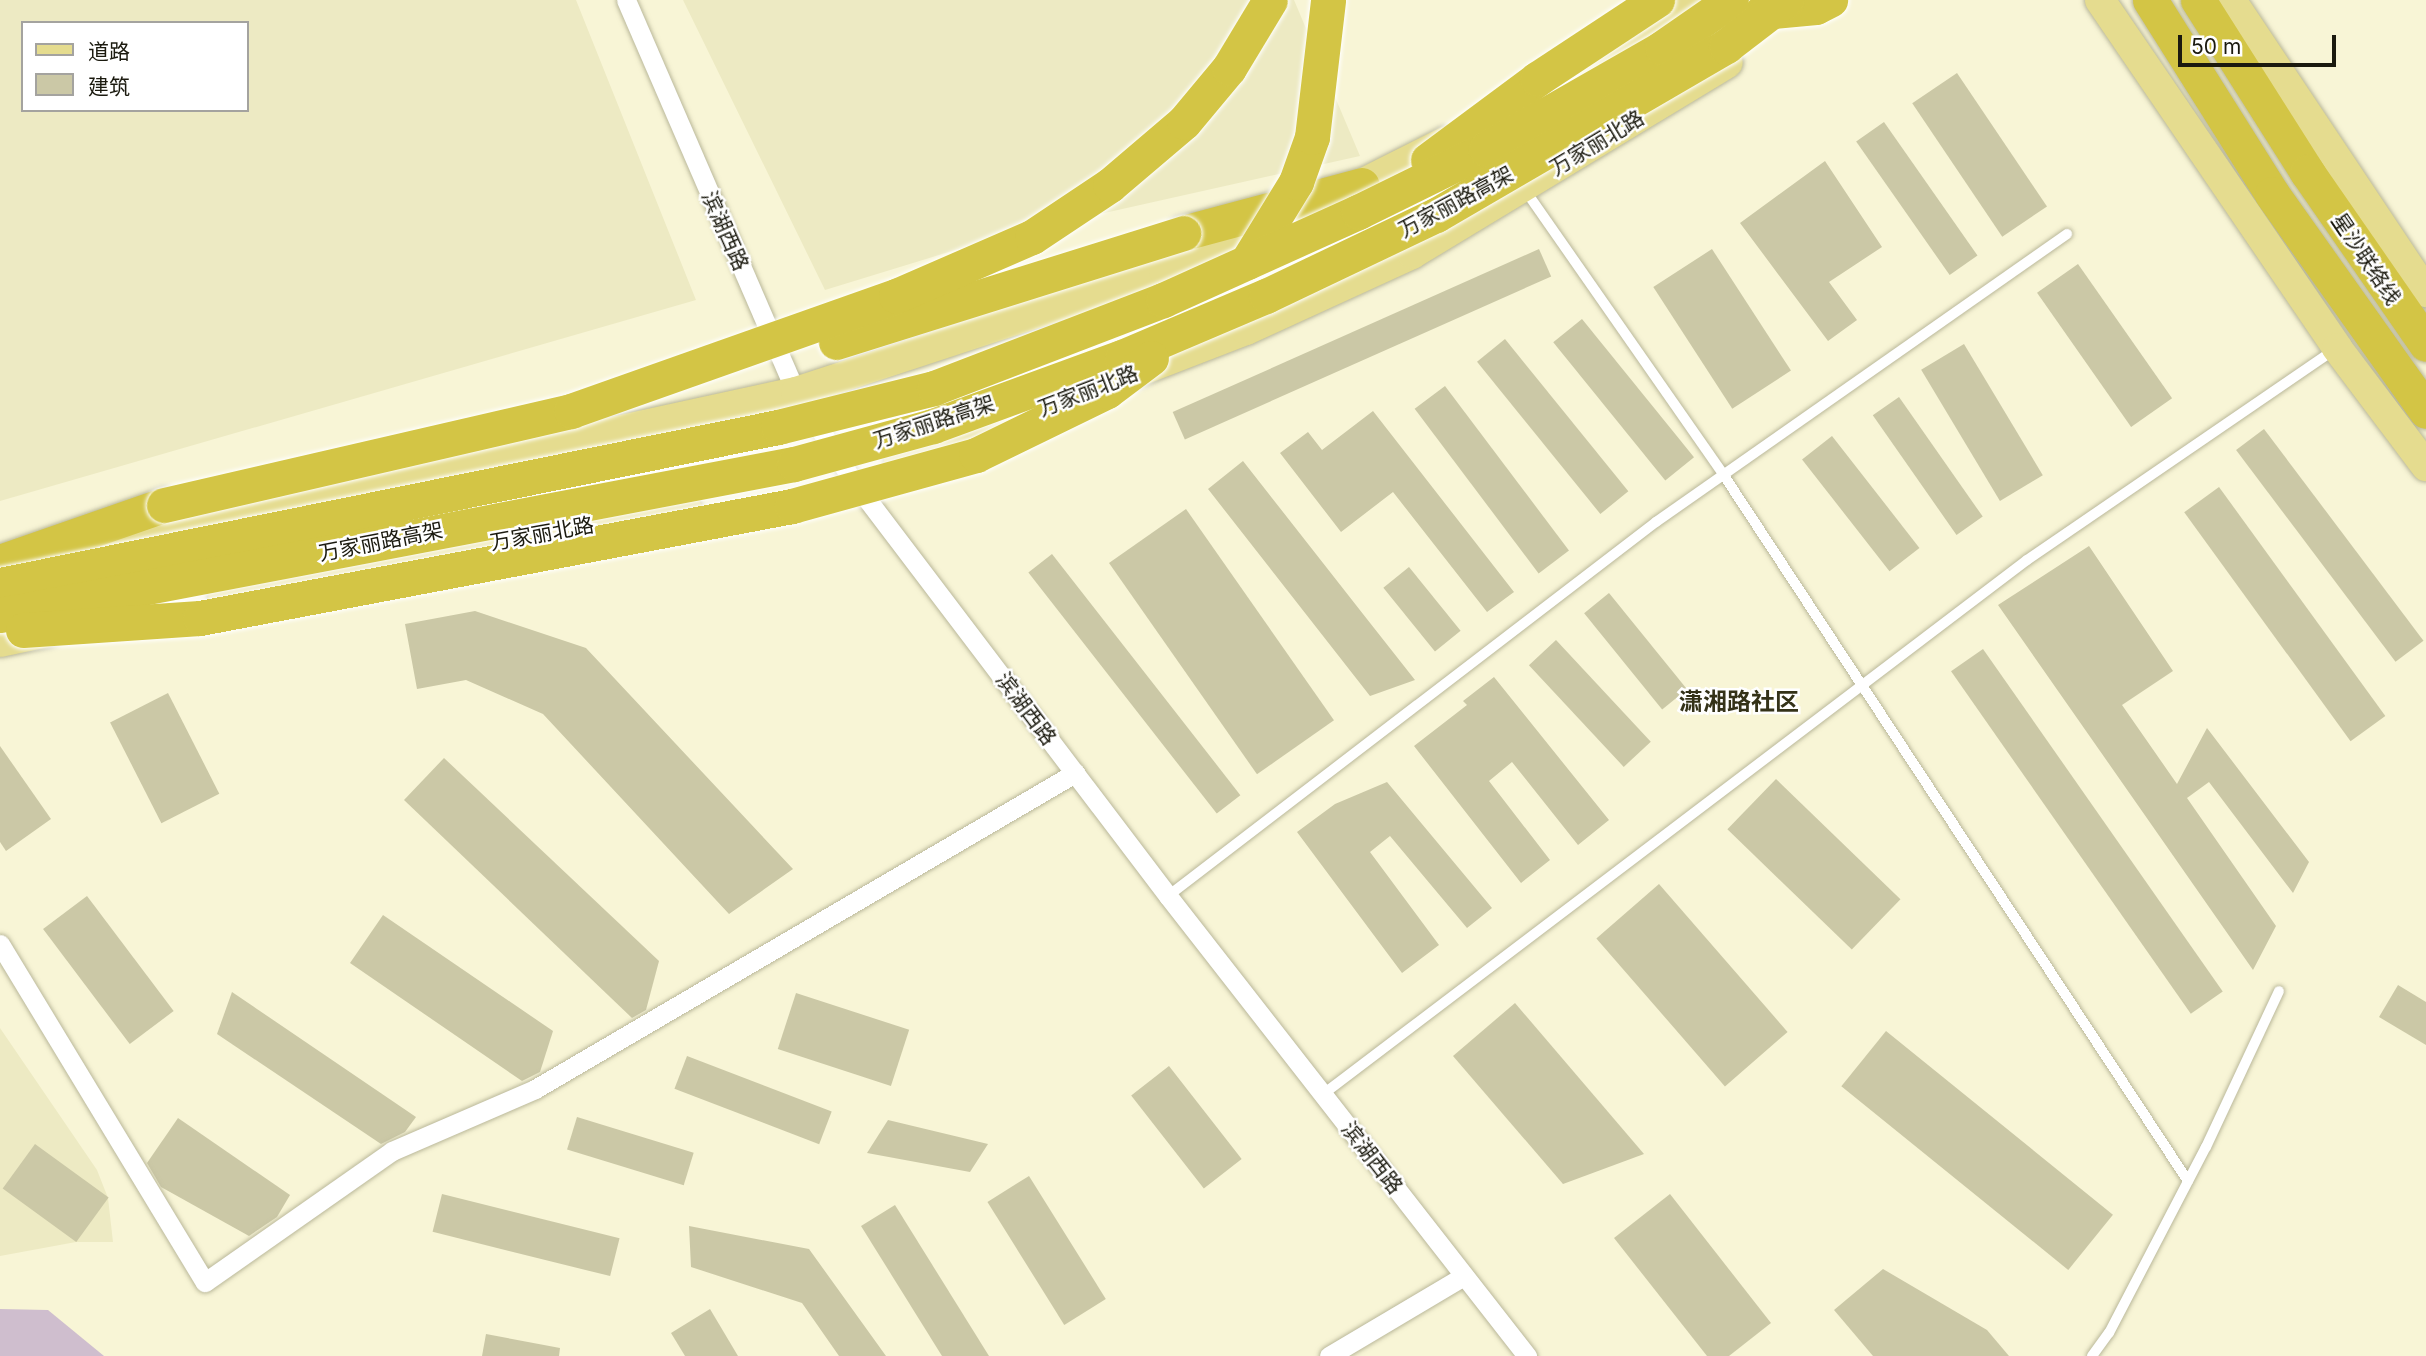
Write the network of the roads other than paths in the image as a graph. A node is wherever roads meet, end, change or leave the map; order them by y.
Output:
1 (626, 0) edge
2 (1270, 0) edge
3 (1328, 0) edge
4 (1652, 0) edge
5 (1657, 0) edge
6 (1699, 0) edge
7 (1731, 0) edge
8 (1786, 0) edge
9 (1811, 0) edge
10 (1830, 0) edge
11 (2100, 0) edge
12 (2133, 0) edge
13 (2150, 0) edge
14 (2208, 2) edge
15 (2205, 88) junction
16 (1525, 189) dead end
17 (1360, 199) junction
18 (2067, 234) dead end
19 (2426, 292) edge
20 (774, 341) junction
21 (2426, 344) edge
22 (2337, 348) junction
23 (796, 392) junction
24 (570, 411) junction
25 (2426, 411) edge
26 (2426, 466) edge
27 (1723, 474) junction
28 (851, 478) junction
29 (0, 563) edge
30 (0, 585) edge
31 (0, 615) edge
32 (0, 632) edge
33 (0, 642) edge
34 (1859, 684) junction
35 (1075, 773) junction
36 (1168, 896) junction
37 (0, 944) edge
38 (2279, 991) dead end
39 (1322, 1095) junction
40 (2188, 1181) junction
41 (1464, 1276) junction
42 (1329, 1356) edge
43 (1527, 1356) edge
44 (2092, 1356) edge

1 - 20 street, 滨湖西路
2 - 20 highway, bridge
3 - 32 highway, bridge
4 - 10 highway, bridge
5 - 17 highway, bridge
6 - 17 main road
7 - 17 highway, 万家丽路高架, bridge
8 - 31 highway, 万家丽路高架, bridge
9 - 28 main road, 万家丽北路
11 - 22 main road
12 - 15 highway
13 - 15 highway
14 - 19 main road
14 - 21 highway, 星沙联络线
15 - 25 highway
16 - 27 lane
17 - 23 main road
17 - 24 highway, bridge
17 - 30 highway, 万家丽路高架, bridge
18 - 27 lane
20 - 23 street, 滨湖西路
20 - 24 highway, bridge
22 - 26 main road
22 - 34 lane
23 - 28 street, 滨湖西路
23 - 29 main road
24 - 29 highway, bridge
27 - 34 lane
27 - 36 lane
28 - 33 main road, 万家丽北路
28 - 35 street, 滨湖西路
34 - 39 lane
34 - 40 lane
35 - 36 street, 滨湖西路
35 - 37 street
36 - 39 street, 滨湖西路
38 - 40 lane
39 - 41 street, 滨湖西路
40 - 44 lane
41 - 42 street
41 - 43 street, 滨湖西路

